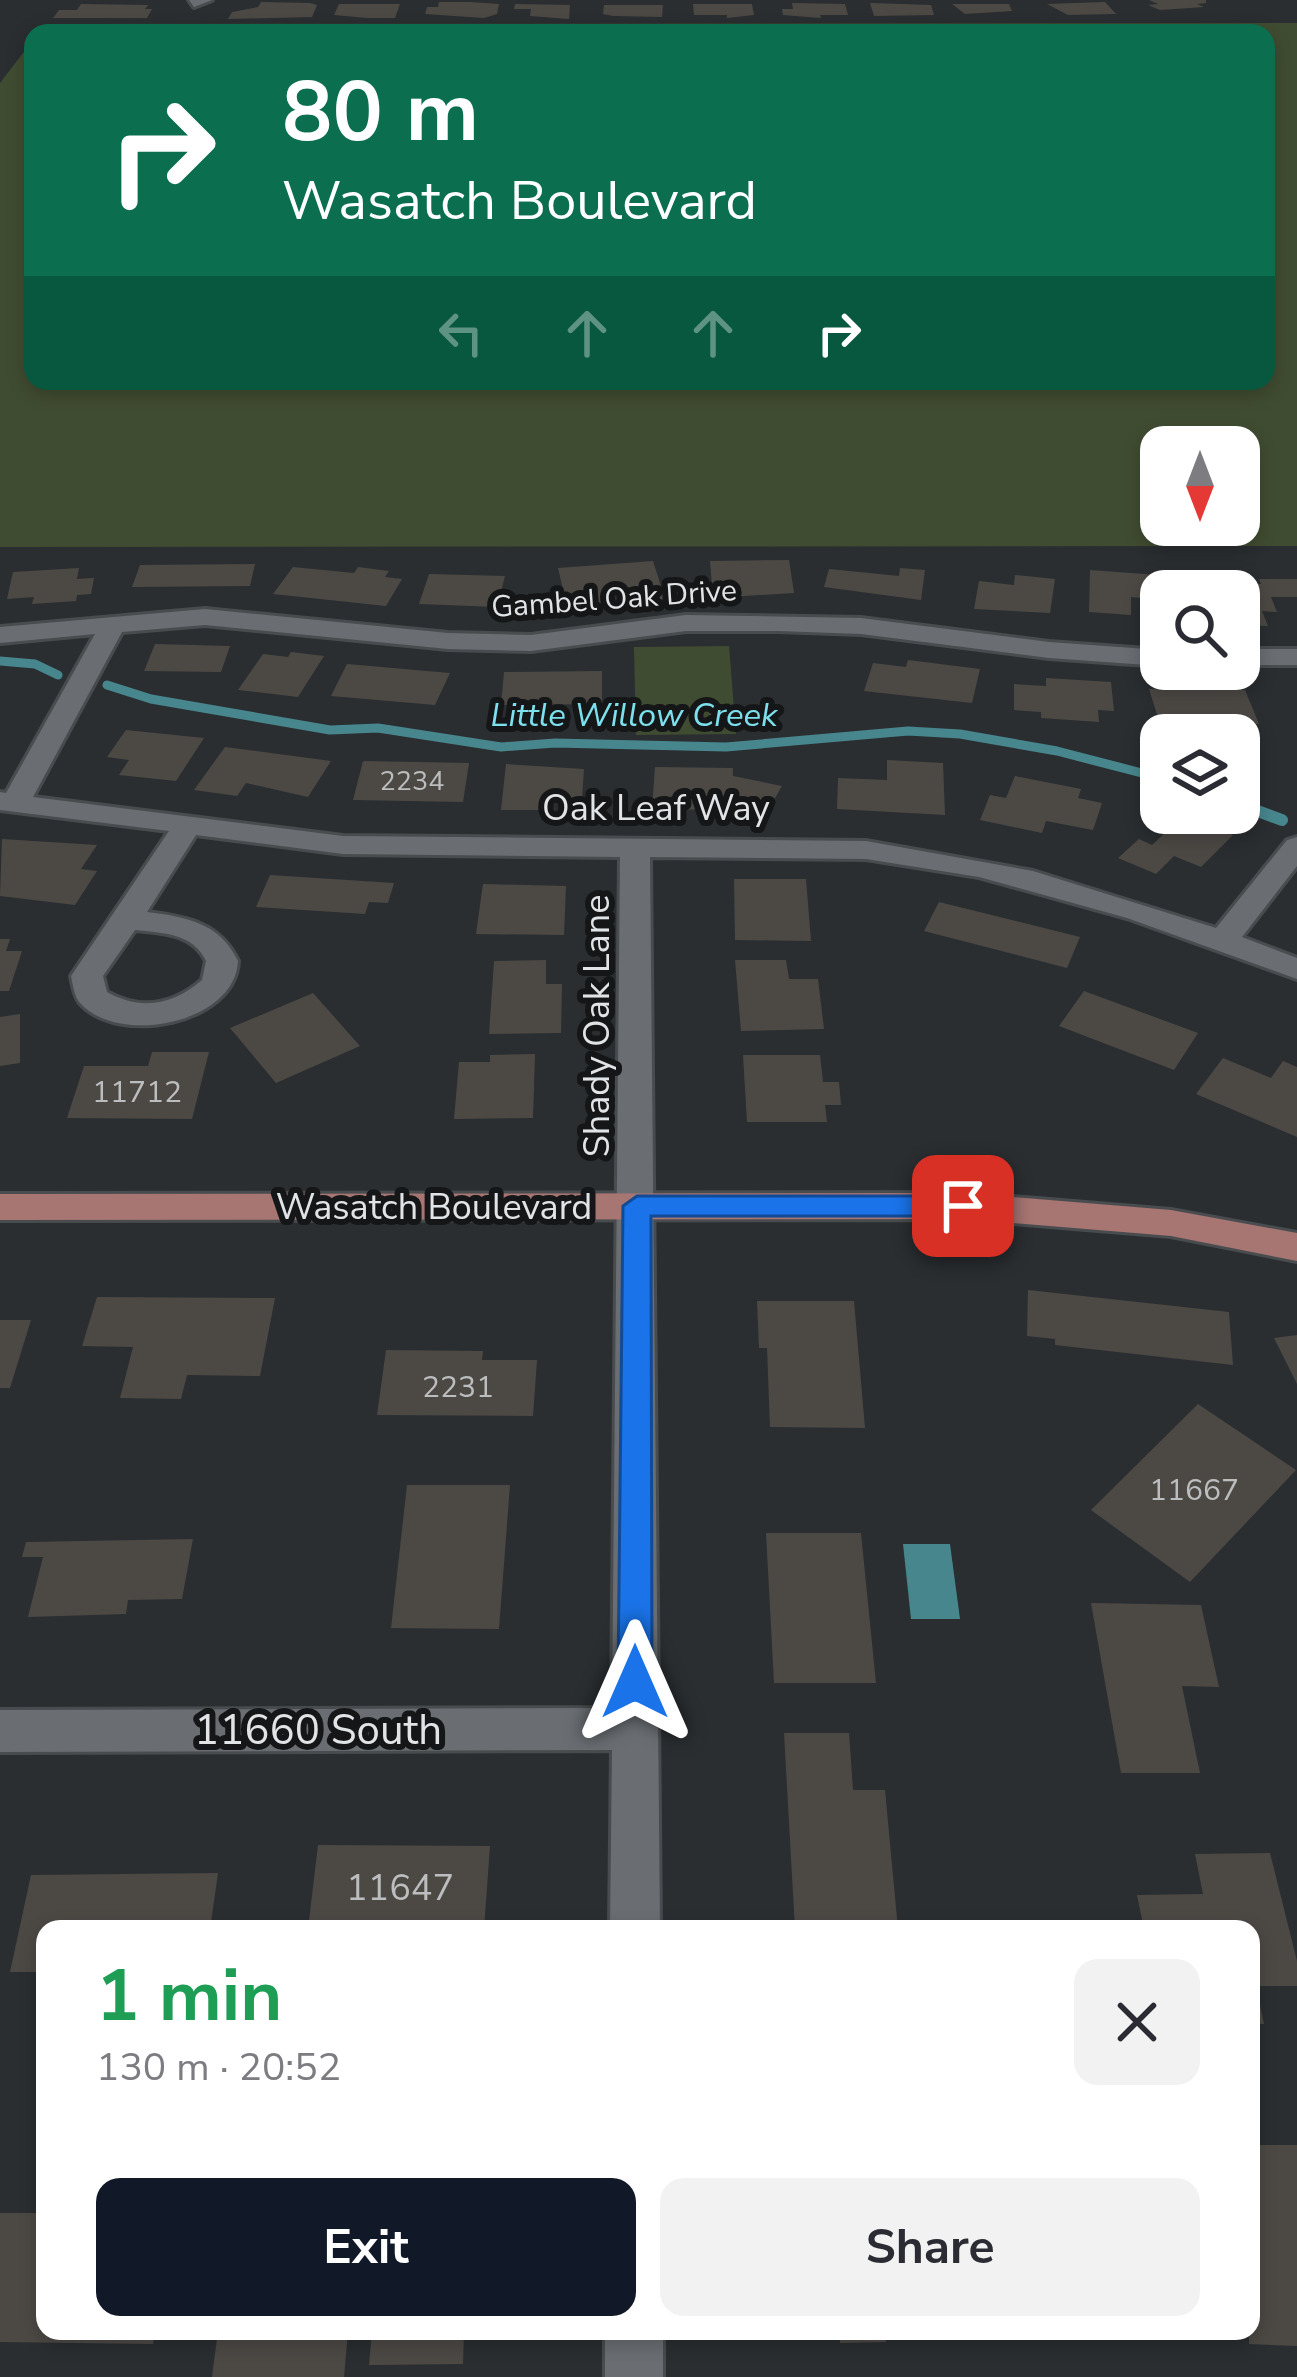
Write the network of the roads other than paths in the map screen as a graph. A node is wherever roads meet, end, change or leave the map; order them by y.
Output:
1 (114, 622) junction
2 (0, 635) edge
3 (1140, 656) edge
4 (1260, 657) edge
5 (1297, 657) edge
6 (8, 800) edge
7 (188, 825) junction
8 (635, 846) junction
9 (1297, 846) edge
10 (127, 919) dead end
11 (1222, 940) junction
12 (1297, 969) edge
13 (637, 1206) junction
14 (0, 1208) edge
15 (1297, 1247) edge
16 (635, 1729) junction
17 (0, 1732) edge
18 (635, 1920) edge
19 (634, 2340) edge
20 (634, 2377) edge

1 - 2 street, Gambel Oak Drive
1 - 3 street, Gambel Oak Drive
1 - 6 street
4 - 5 street
6 - 7 street, Oak Leaf Way
7 - 8 street, Oak Leaf Way
7 - 10 street
8 - 11 street, Oak Leaf Way
8 - 13 street, Shady Oak Lane
9 - 11 street
11 - 12 street, Oak Leaf Way
13 - 14 main road, Wasatch Boulevard
13 - 15 main road, Wasatch Boulevard
13 - 16 street, Shady Oak Lane
16 - 17 street, 11660 South
16 - 18 street, Shady Oak Lane
19 - 20 street

